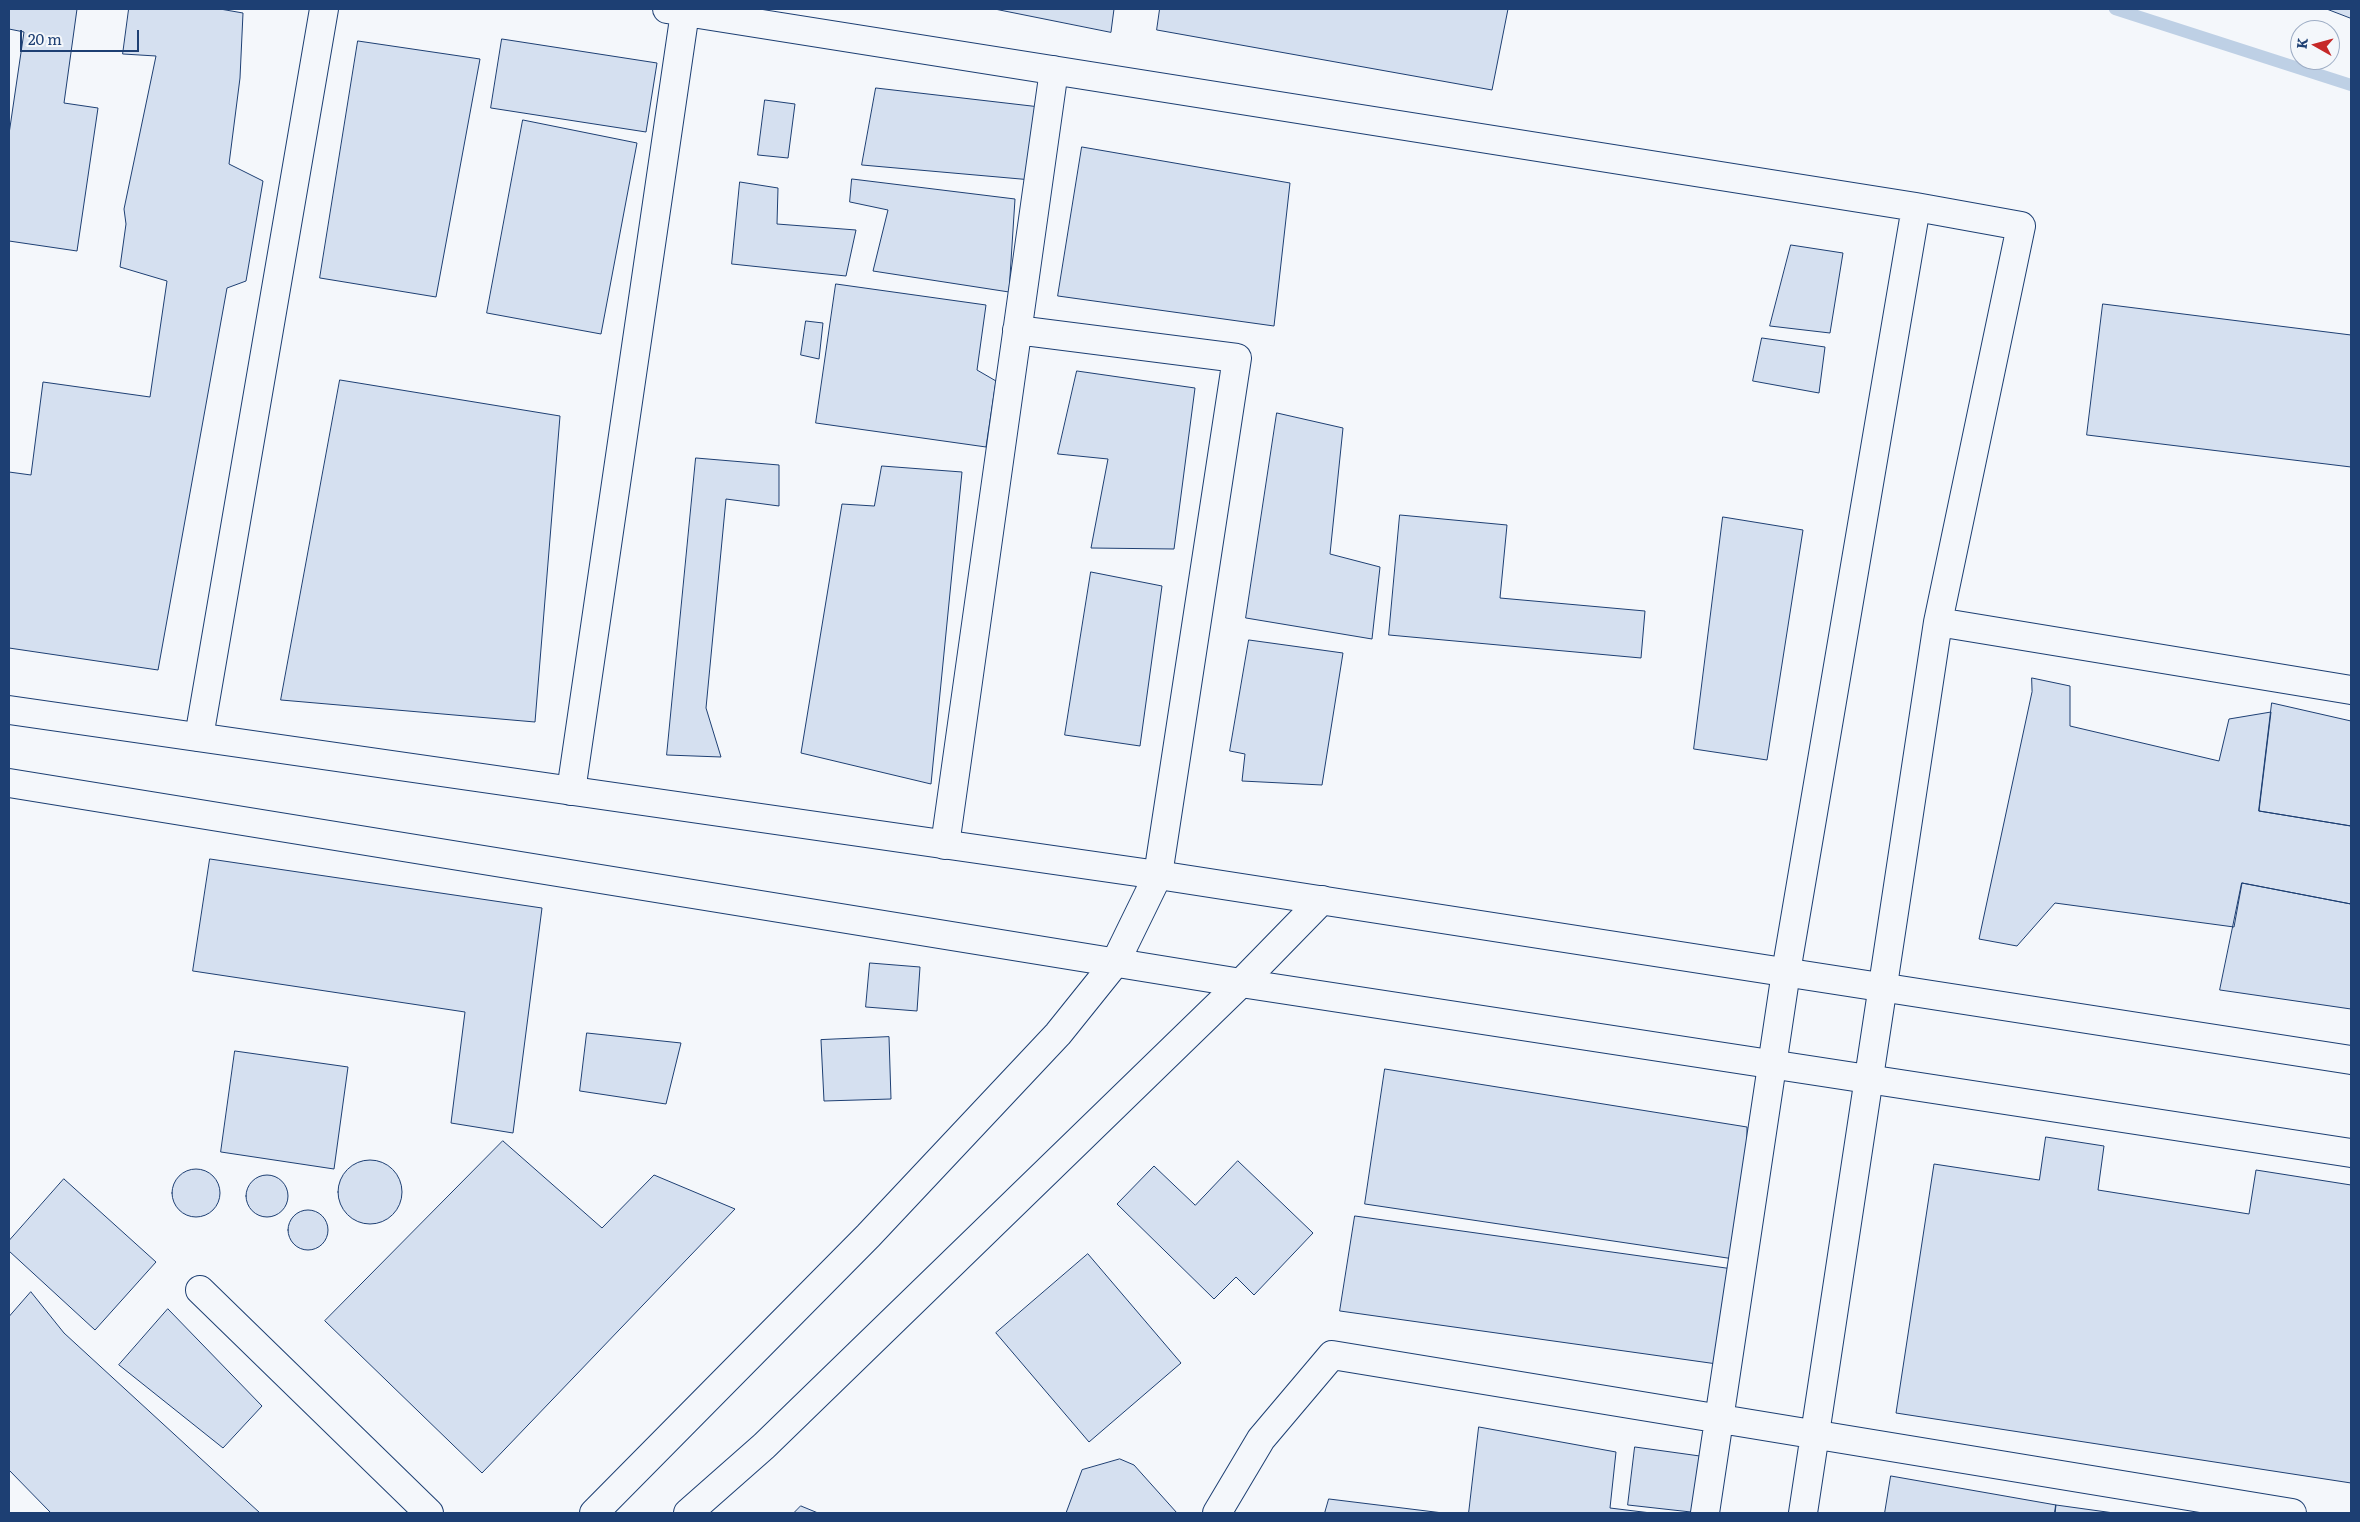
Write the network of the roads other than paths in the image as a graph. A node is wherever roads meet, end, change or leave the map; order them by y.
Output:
1 (324, 9) edge
2 (676, 10) edge
3 (1054, 70) junction
4 (1916, 207) junction
5 (1017, 330) junction
6 (1938, 622) junction
7 (2351, 690) edge
8 (9, 710) edge
9 (199, 737) junction
10 (9, 783) edge
11 (571, 790) junction
12 (945, 844) junction
13 (1158, 875) junction
14 (1322, 900) junction
15 (1115, 963) junction
16 (1786, 972) junction
17 (1241, 983) junction
18 (1883, 987) junction
19 (2351, 1060) edge
20 (1772, 1064) junction
21 (1869, 1079) junction
22 (2351, 1153) edge
23 (200, 1290) dead end
24 (1720, 1420) junction
25 (1815, 1434) junction
26 (429, 1513) edge
27 (594, 1513) edge
28 (688, 1513) edge
29 (1217, 1513) edge
30 (1705, 1513) edge
31 (1803, 1513) edge
32 (2292, 1513) edge

1 - 9 street
2 - 3 street
2 - 11 street
3 - 4 street
3 - 5 street
4 - 6 street
4 - 16 street
5 - 12 street
5 - 13 street
6 - 7 street
6 - 18 street
8 - 9 street
9 - 11 street
10 - 15 street
11 - 12 street
12 - 13 street
13 - 14 street
13 - 15 street
14 - 16 street
14 - 17 street
15 - 17 street
15 - 27 street
16 - 18 street
16 - 20 street
17 - 20 street
17 - 28 street
18 - 19 street
18 - 21 street
20 - 21 street
20 - 24 street
21 - 22 street
21 - 25 street
23 - 26 street
24 - 25 street
24 - 29 street
24 - 30 street
25 - 31 street
25 - 32 street

